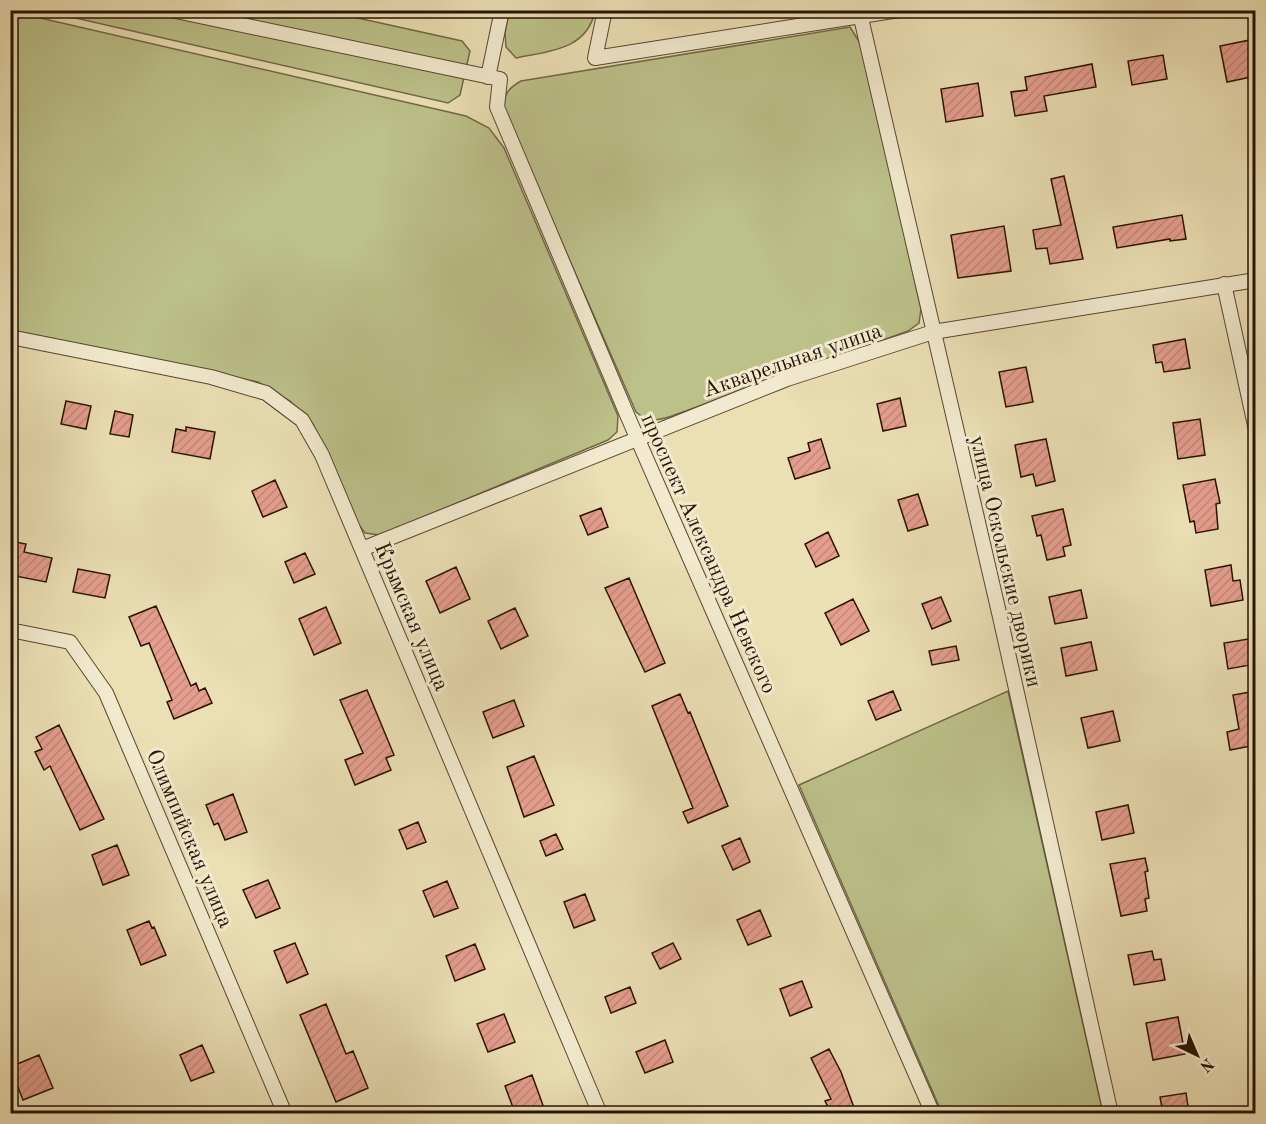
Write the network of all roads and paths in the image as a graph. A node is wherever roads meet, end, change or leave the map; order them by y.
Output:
1 (171, 10) edge
2 (502, 10) edge
3 (604, 10) edge
4 (899, 10) edge
5 (197, 13) edge
6 (861, 18) junction
7 (488, 77) junction
8 (1256, 280) edge
9 (1224, 284) junction
10 (933, 332) junction
11 (10, 337) edge
12 (1256, 430) edge
13 (637, 437) junction
14 (362, 549) junction
15 (10, 630) edge
16 (285, 1113) edge
17 (600, 1113) edge
18 (933, 1113) edge
19 (1111, 1113) edge

1 - 5 street
2 - 7 street
3 - 6 street
4 - 6 street
5 - 7 street
6 - 10 street, улица Оскольские дворики
7 - 13 street, проспект Александра Невского
8 - 9 street, Акварельная улица
9 - 10 street, Акварельная улица
9 - 12 street
10 - 13 street, Акварельная улица
10 - 19 street, улица Оскольские дворики
11 - 14 street, Крымская улица
13 - 14 street, Акварельная улица
13 - 18 street, проспект Александра Невского
14 - 17 street, Крымская улица
15 - 16 street, Олимпийская улица

